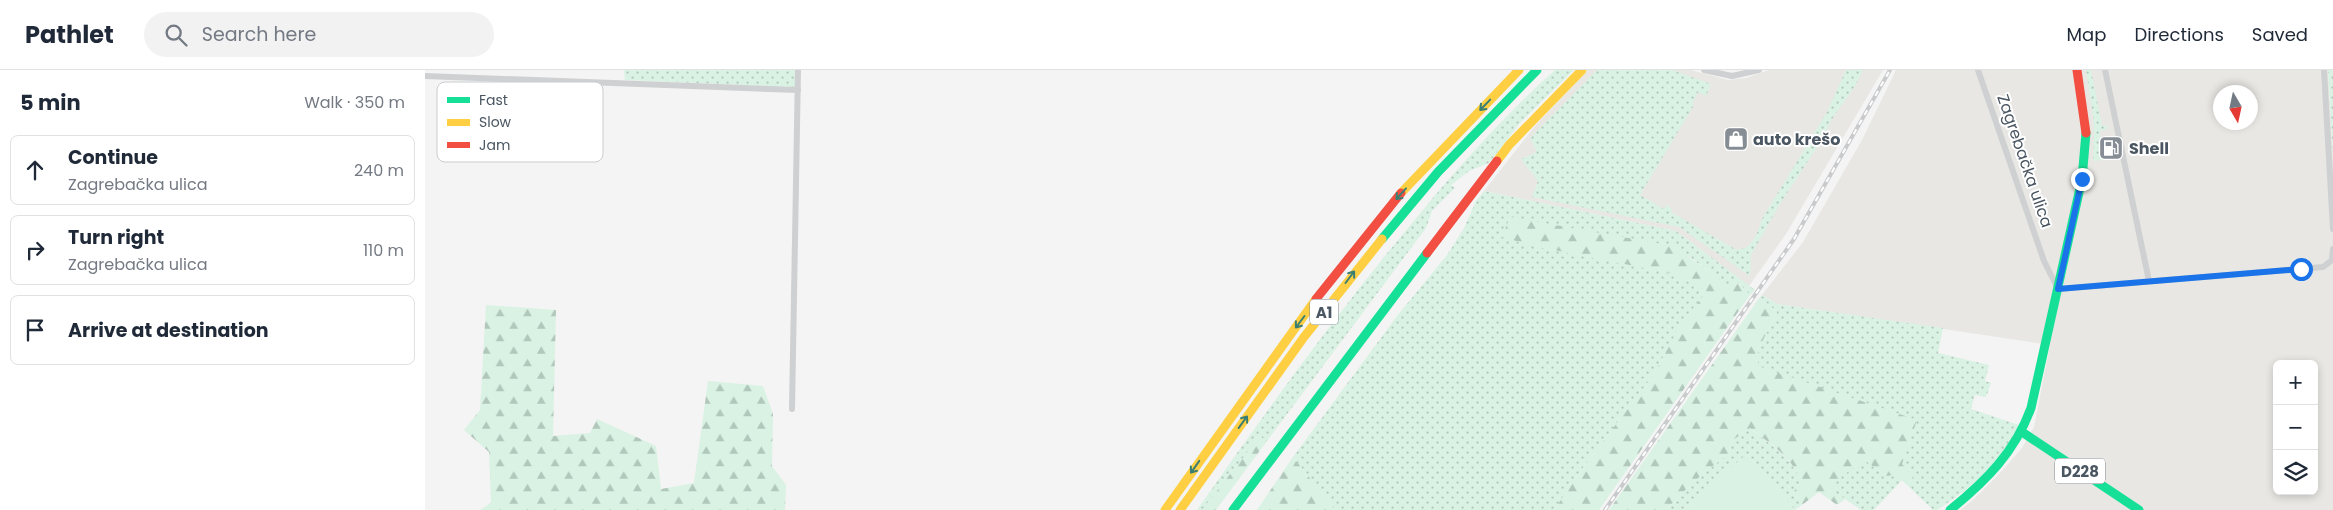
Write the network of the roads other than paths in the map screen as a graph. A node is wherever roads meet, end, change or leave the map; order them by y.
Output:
1 (798, 70) edge
2 (1519, 70) edge
3 (1537, 70) edge
4 (1548, 70) edge
5 (1582, 70) edge
6 (1704, 70) edge
7 (1759, 70) edge
8 (1978, 70) edge
9 (2077, 70) edge
10 (2105, 70) edge
11 (2324, 70) edge
12 (425, 76) edge
13 (585, 82) edge
14 (603, 83) edge
15 (798, 90) junction
16 (1517, 90) junction
17 (2333, 229) edge
18 (2333, 249) edge
19 (2149, 281) junction
20 (2058, 289) junction
21 (793, 409) dead end
22 (2023, 432) junction
23 (1165, 510) edge
24 (1180, 510) edge
25 (1233, 510) edge
26 (1950, 510) edge
27 (2139, 510) edge

1 - 15 street
2 -> 23 main road, A1
3 - 16 main road, A1
4 - 16 main road
5 - 25 main road
6 - 7 street
8 - 20 street, Zagrebačka ulica
9 - 20 main road, Zagrebačka ulica
10 - 19 street
11 - 17 street
12 - 13 street
14 - 15 street
15 - 21 street
24 -> 16 main road, A1
18 - 19 street
19 - 20 street
20 - 22 main road, Zagrebačka ulica
22 - 26 main road, Zagrebačka ulica
22 - 27 main road, D228

